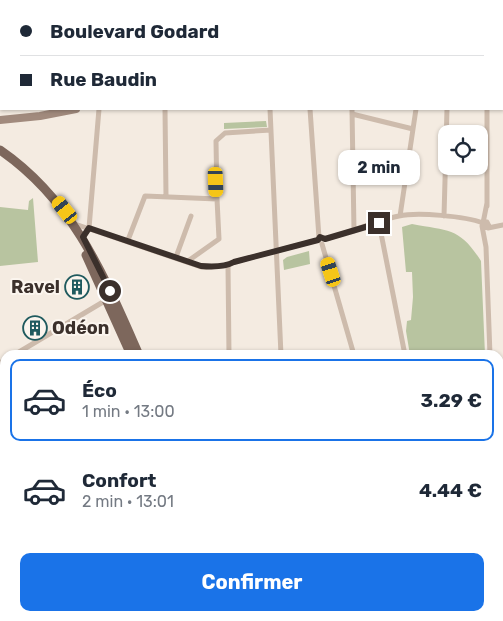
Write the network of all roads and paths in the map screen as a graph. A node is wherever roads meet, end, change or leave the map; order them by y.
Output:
1 (66, 110) edge
2 (99, 110) edge
3 (165, 110) edge
4 (270, 110) edge
5 (310, 110) edge
6 (416, 110) edge
7 (447, 110) edge
8 (487, 110) edge
9 (352, 112) edge
10 (1, 121) edge
11 (413, 129) junction
12 (271, 130) junction
13 (0, 150) edge
14 (0, 157) edge
15 (166, 196) junction
16 (217, 199) junction
17 (487, 204) junction
18 (483, 214) junction
19 (191, 216) dead end
20 (400, 216) junction
21 (444, 216) junction
22 (464, 218) junction
23 (472, 219) junction
24 (379, 223) junction
25 (75, 224) junction
26 (485, 225) junction
27 (501, 225) edge
28 (89, 228) junction
29 (354, 231) junction
30 (83, 237) junction
31 (128, 240) junction
32 (321, 240) junction
33 (277, 252) junction
34 (176, 257) junction
35 (188, 262) junction
36 (228, 266) junction
37 (108, 296) junction
38 (22, 350) edge
39 (130, 350) edge
40 (136, 350) edge
41 (229, 350) edge
42 (280, 350) edge
43 (353, 350) edge
44 (404, 350) edge
45 (490, 350) edge

1 - 10 street
2 - 28 street
3 - 15 street
4 - 12 street
5 - 32 street
6 - 11 street
7 - 21 street
8 - 17 street
9 - 11 street
9 - 29 street
11 - 20 street
12 - 16 street
12 - 33 street
13 - 25 main road
14 - 37 main road
15 - 16 street
15 - 31 street
16 - 35 street
17 - 18 street
17 - 26 street
18 - 23 street
18 - 26 street
19 - 34 street
20 - 21 street
20 - 24 street
21 - 22 street
22 - 23 street
22 - 26 street
23 - 26 street
24 - 29 street
24 - 44 street
25 - 28 street
25 - 30 main road
26 - 27 street
26 - 45 street
28 - 30 street
28 - 31 street
29 - 32 street
30 - 37 main road
31 - 34 street
32 - 33 street
32 - 43 street
33 - 36 street
33 - 42 street
34 - 35 street
35 - 36 street
36 - 41 street
37 - 38 street
37 - 39 main road
37 - 40 main road

